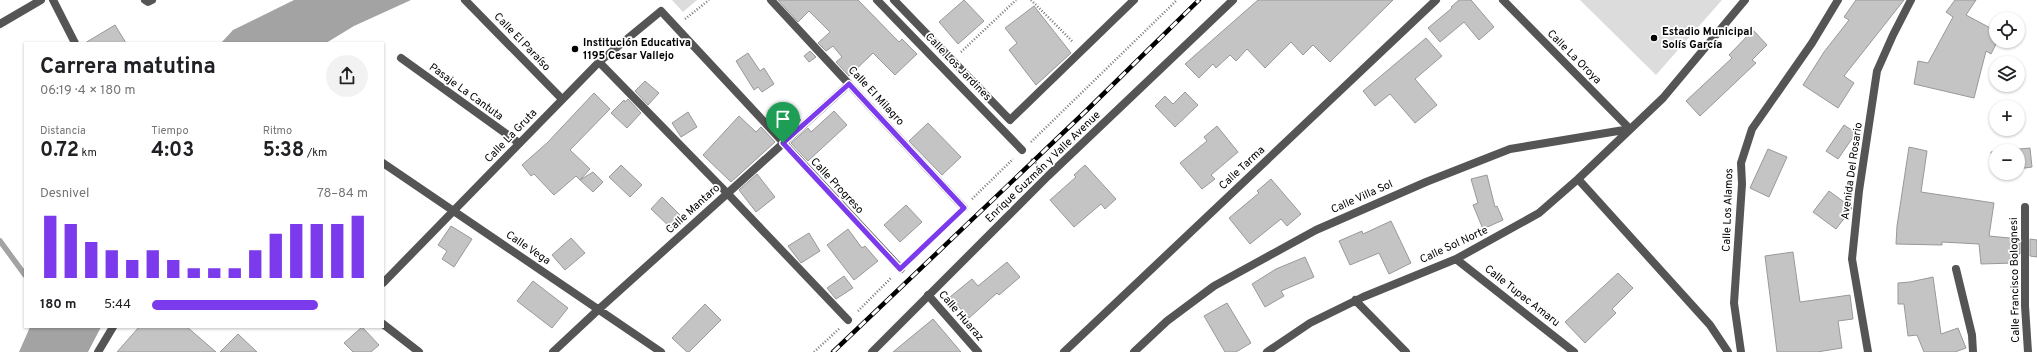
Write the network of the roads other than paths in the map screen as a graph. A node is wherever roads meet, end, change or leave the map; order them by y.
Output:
1 (41, 0) edge
2 (53, 0) edge
3 (145, 0) edge
4 (152, 0) edge
5 (465, 0) edge
6 (771, 0) edge
7 (877, 0) edge
8 (894, 0) edge
9 (1134, 0) edge
10 (1233, 0) edge
11 (1436, 0) edge
12 (1503, 0) edge
13 (1745, 0) edge
14 (1838, 0) edge
15 (1911, 0) edge
16 (661, 11) joint
17 (0, 24) edge
18 (74, 42) edge
19 (401, 58) dead end
20 (599, 62) junction
21 (849, 84) junction
22 (562, 99) junction
23 (1630, 128) junction
24 (519, 143) junction
25 (783, 143) junction
26 (1022, 150) road end
27 (384, 164) edge
28 (1578, 179) junction
29 (727, 193) junction
30 (2025, 207) dead end
31 (964, 208) road end
32 (452, 211) junction
33 (1456, 259) junction
34 (900, 269) road end
35 (1956, 269) dead end
36 (384, 283) edge
37 (928, 295) junction
38 (1355, 300) junction
39 (599, 309) junction
40 (848, 320) road end
41 (384, 325) edge
42 (112, 328) edge
43 (1569, 350) edge
44 (98, 352) edge
45 (419, 352) edge
46 (553, 352) edge
47 (661, 352) edge
48 (872, 352) edge
49 (978, 352) edge
50 (1064, 352) edge
51 (1134, 352) edge
52 (1267, 352) edge
53 (1406, 352) edge
54 (1728, 352) edge
55 (1741, 352) edge
56 (1868, 352) edge
57 (1973, 352) edge
58 (2028, 352) edge

1 - 17 street
2 - 18 street
3 - 4 street
5 - 22 street, Calle El Paraíso
6 - 21 street, Calle El Milagro
7 - 26 street, Calle Los Jardines
8 - 9 street
10 - 37 street, Enrique Guzmán y Valle Avenue
11 - 50 street, Calle Tarma
12 - 23 street, Calle La Oroya
13 - 23 street, Calle Sol Norte
14 - 55 street, Calle Los Alamos
15 - 56 street, Avenida Del Rosario
16 - 20 street, Calle La Gruta
16 - 25 street, Calle Progreso
19 - 24 street, Pasaje La Cantuta
20 - 22 street, Calle La Gruta
20 - 29 street
21 - 25 street, Calle Mantaro
21 - 31 street, Calle El Milagro
22 - 24 street, Calle La Gruta
23 - 28 street, Calle Sol Norte
23 - 51 street, Calle Villa Sol
24 - 32 street, Calle La Gruta
25 - 29 street, Calle Mantaro
25 - 34 street, Calle Progreso
27 - 32 street, Calle Vega
28 - 33 street, Calle Sol Norte
28 - 54 street
29 - 39 street, Calle Mantaro
29 - 40 street
30 - 58 street, Calle Francisco Bolognesi
32 - 36 street, Calle La Gruta
32 - 39 street, Calle Vega
33 - 38 street, Calle Sol Norte
33 - 43 street, Calle Tupac Amaru
35 - 57 street
37 - 48 street, Enrique Guzmán y Valle Avenue
37 - 49 street, Calle Huaraz
38 - 52 street, Calle Sol Norte
38 - 53 street
39 - 46 street, Calle Mantaro
39 - 47 street, Calle Vega
41 - 45 street
42 - 44 street

